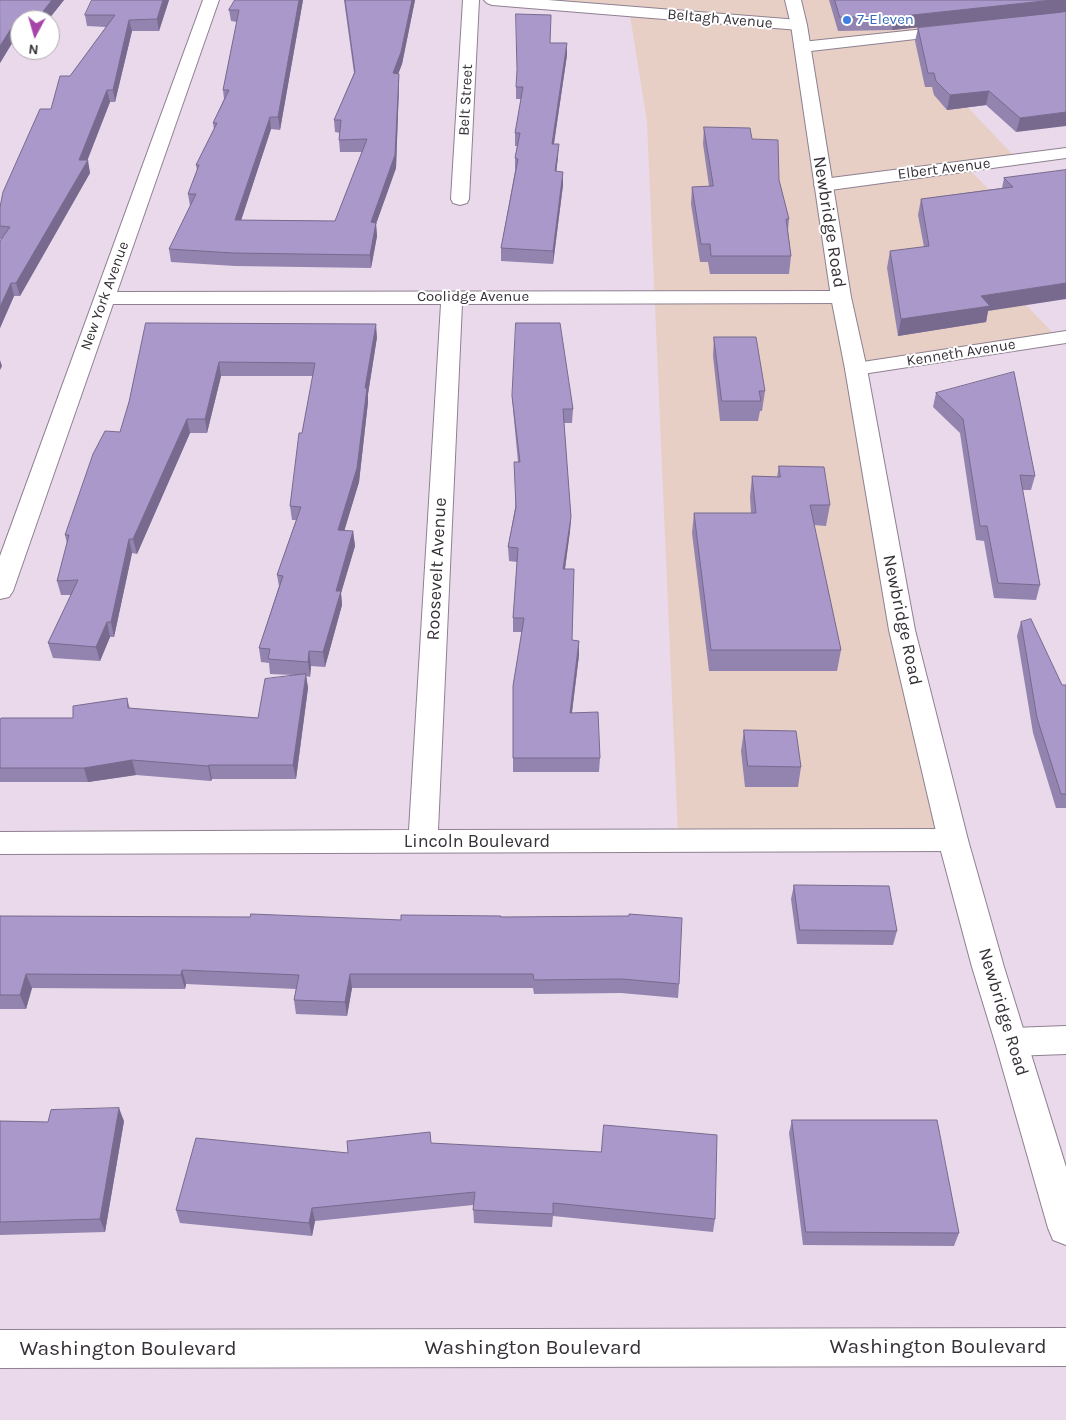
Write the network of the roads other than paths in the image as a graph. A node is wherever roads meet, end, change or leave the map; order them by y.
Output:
1 (211, 0) edge
2 (471, 0) edge
3 (492, 0) edge
4 (793, 0) edge
5 (968, 29) edge
6 (800, 36) junction
7 (1066, 153) edge
8 (823, 185) junction
9 (460, 199) dead end
10 (452, 297) junction
11 (841, 297) junction
12 (104, 298) junction
13 (1066, 337) edge
14 (856, 369) junction
15 (0, 592) edge
16 (953, 840) junction
17 (423, 842) junction
18 (0, 843) edge
19 (1066, 1040) edge
20 (1012, 1042) junction
21 (1066, 1228) edge
22 (1066, 1347) edge
23 (0, 1349) edge

1 - 12 street, New York Avenue
2 - 9 street, Belt Street
3 - 6 street, Beltagh Avenue
4 - 6 street, Newbridge Road
5 - 6 street, Beltagh Avenue
6 - 8 street, Newbridge Road
7 - 8 street, Elbert Avenue
8 - 11 street, Newbridge Road
10 - 11 street, Coolidge Avenue
10 - 12 street, Coolidge Avenue
10 - 17 street, Roosevelt Avenue
11 - 14 street, Newbridge Road
12 - 15 street, New York Avenue
13 - 14 street, Kenneth Avenue
14 - 16 street, Newbridge Road
16 - 17 street, Lincoln Boulevard
16 - 20 street, Newbridge Road
17 - 18 street, Lincoln Boulevard
19 - 20 street
20 - 21 street, Newbridge Road
22 - 23 street, Washington Boulevard

